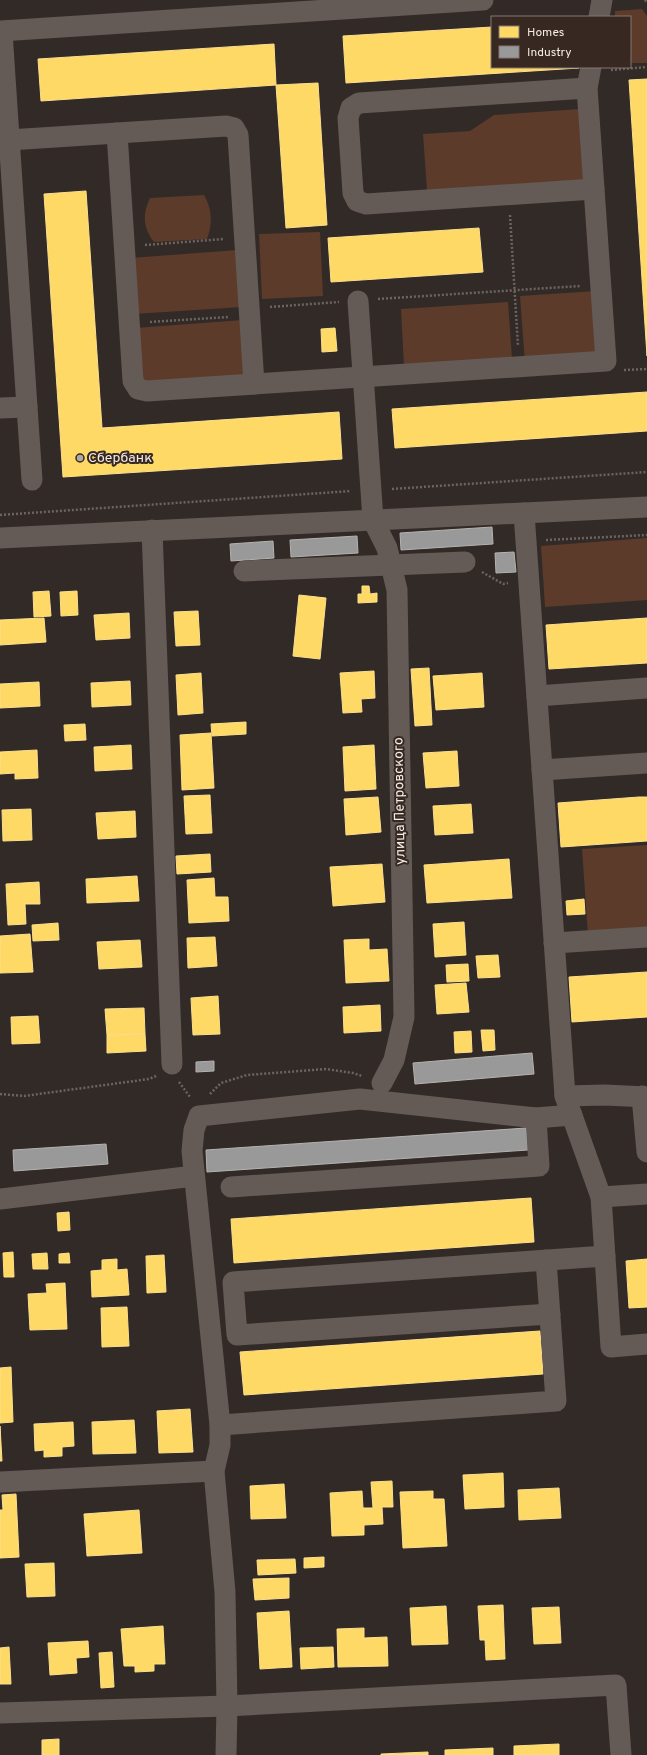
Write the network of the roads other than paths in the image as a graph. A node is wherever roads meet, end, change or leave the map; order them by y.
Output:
1 (483, 0) edge
2 (602, 0) edge
3 (599, 16) edge
4 (1, 31) edge
5 (589, 75) edge
6 (117, 133) junction
7 (9, 140) junction
8 (594, 189) junction
9 (358, 301) road end
10 (364, 377) junction
11 (254, 384) junction
12 (27, 407) junction
13 (0, 408) edge
14 (32, 480) dead end
15 (647, 507) edge
16 (524, 513) junction
17 (373, 520) junction
18 (152, 530) junction
19 (0, 538) edge
20 (465, 562) road end
21 (392, 565) junction
22 (244, 571) dead end
23 (647, 688) edge
24 (537, 696) junction
25 (647, 763) edge
26 (542, 770) junction
27 (647, 937) edge
28 (554, 943) junction
29 (172, 1064) road end
30 (382, 1083) road end
31 (645, 1096) edge
32 (568, 1106) junction
33 (536, 1118) junction
34 (647, 1152) edge
35 (194, 1176) junction
36 (231, 1187) dead end
37 (647, 1194) edge
38 (601, 1197) junction
39 (0, 1199) edge
40 (605, 1256) junction
41 (546, 1260) junction
42 (550, 1314) junction
43 (647, 1344) edge
44 (220, 1425) junction
45 (214, 1471) junction
46 (0, 1482) edge
47 (227, 1706) junction
48 (0, 1713) edge
49 (226, 1755) edge
50 (621, 1755) edge

1 - 4 street
2 - 3 street
4 - 7 street
5 - 8 street
5 - 8 street
6 - 7 street
6 - 11 street
6 - 11 street
7 - 12 street
8 - 10 street
9 - 10 street
10 - 11 street
10 - 17 street
12 - 13 street
12 - 14 street
15 - 16 street
16 - 17 street
16 - 24 street
17 - 18 street
17 - 21 street, улица Петровского
18 - 19 street
18 - 29 street
20 - 21 street
21 - 22 street
21 - 30 street, улица Петровского
23 - 24 street
24 - 26 street
25 - 26 street
26 - 28 street
27 - 28 street
28 - 32 street
31 - 32 street
31 - 34 street
32 - 33 street
32 - 38 street
33 - 35 street
33 - 36 street
35 - 39 street
35 - 44 street
37 - 38 street
38 - 40 street
40 - 41 street
40 - 43 street
41 - 42 street
41 - 42 street
42 - 44 street
44 - 45 street
45 - 46 street
45 - 47 street
47 - 48 street
47 - 49 street
47 - 50 street

